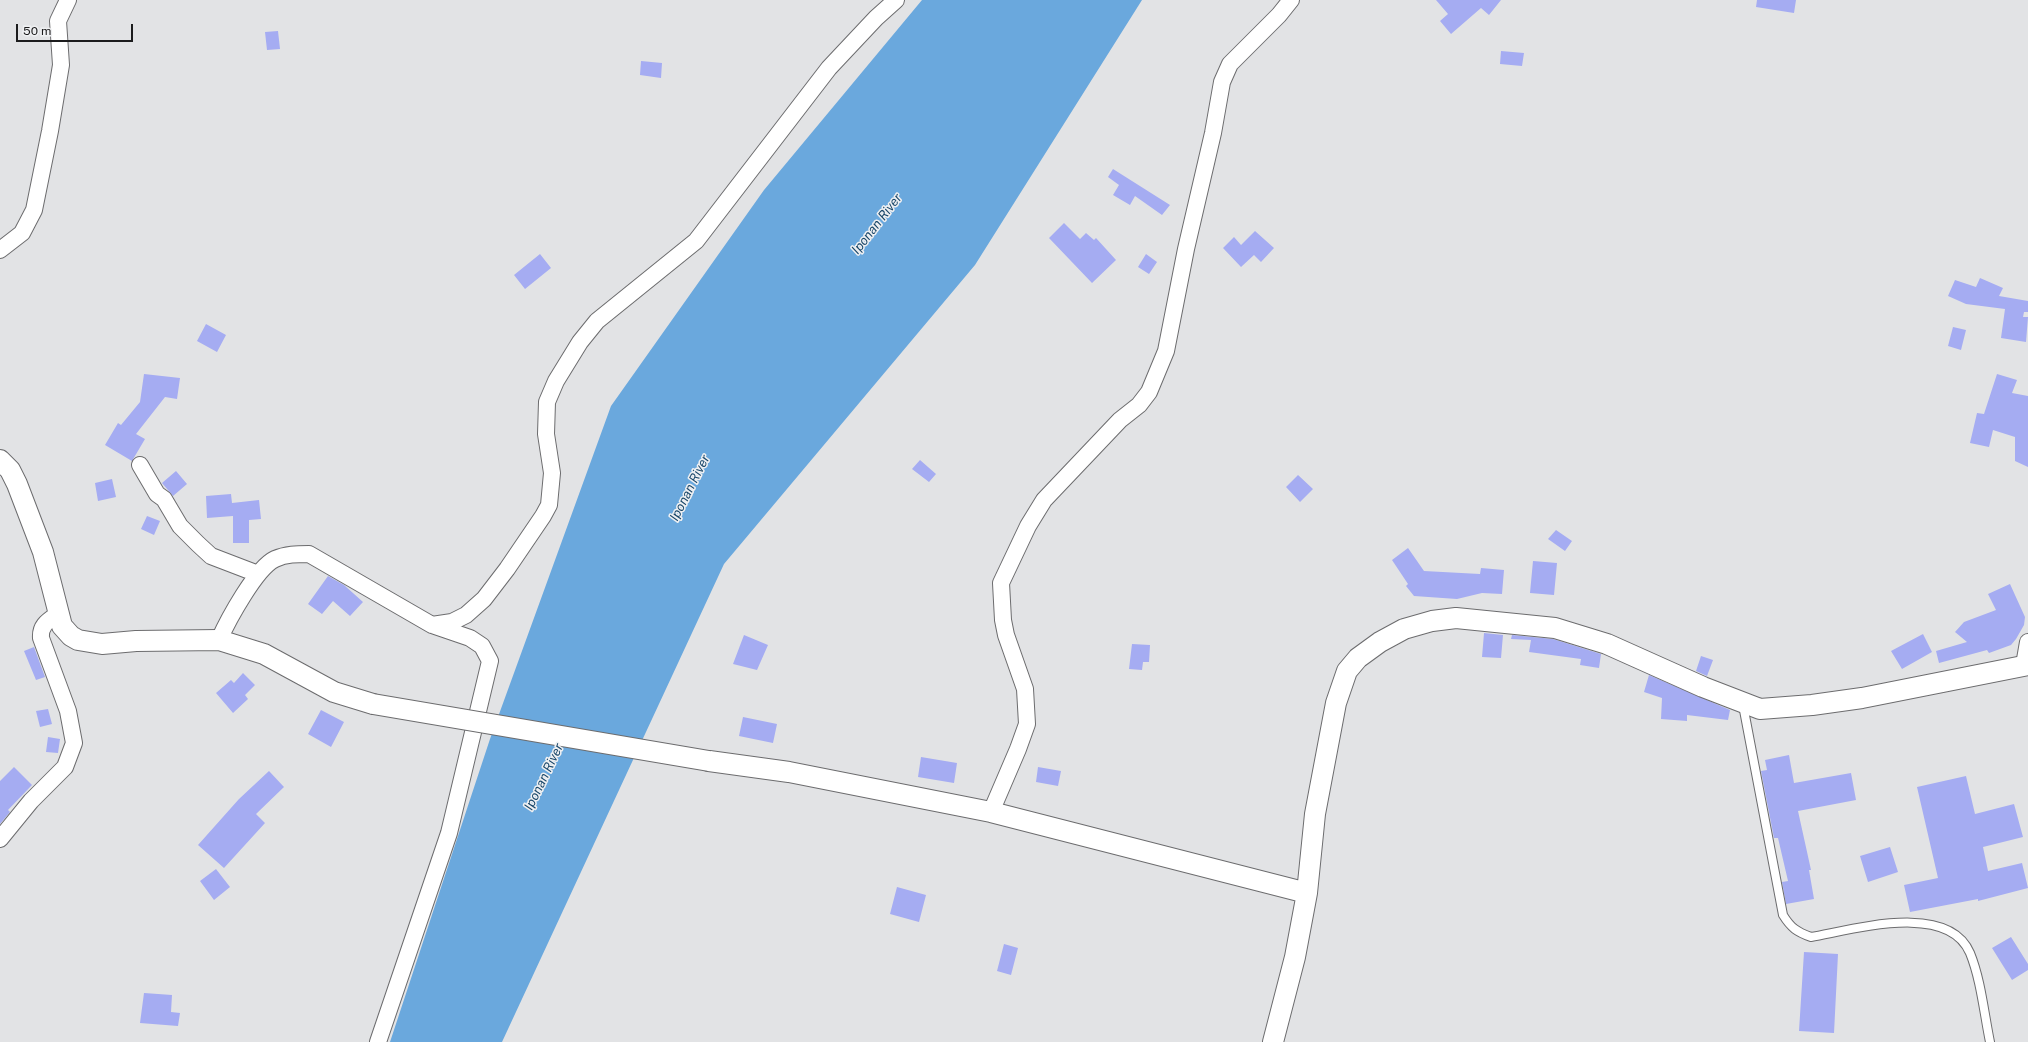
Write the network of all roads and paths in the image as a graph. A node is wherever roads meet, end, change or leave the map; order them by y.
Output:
1 (68, 0) edge
2 (896, 0) edge
3 (1290, 0) edge
4 (0, 250) edge
5 (0, 460) edge
6 (140, 465) dead end
7 (258, 574) junction
8 (58, 614) junction
9 (432, 625) junction
10 (219, 640) junction
11 (2028, 642) edge
12 (2026, 665) edge
13 (1743, 704) junction
14 (991, 812) junction
15 (0, 840) edge
16 (1307, 893) junction
17 (378, 1042) edge
18 (1273, 1042) edge
19 (1990, 1042) edge

1 - 4 street
2 - 9 street
3 - 14 street
5 - 8 street
6 - 7 street
7 - 9 street
7 - 10 street
8 - 10 street
8 - 15 street
9 - 17 street
10 - 14 street, bridge
11 - 12 street
12 - 13 street
13 - 16 street
13 - 19 lane
14 - 16 street
16 - 18 street

